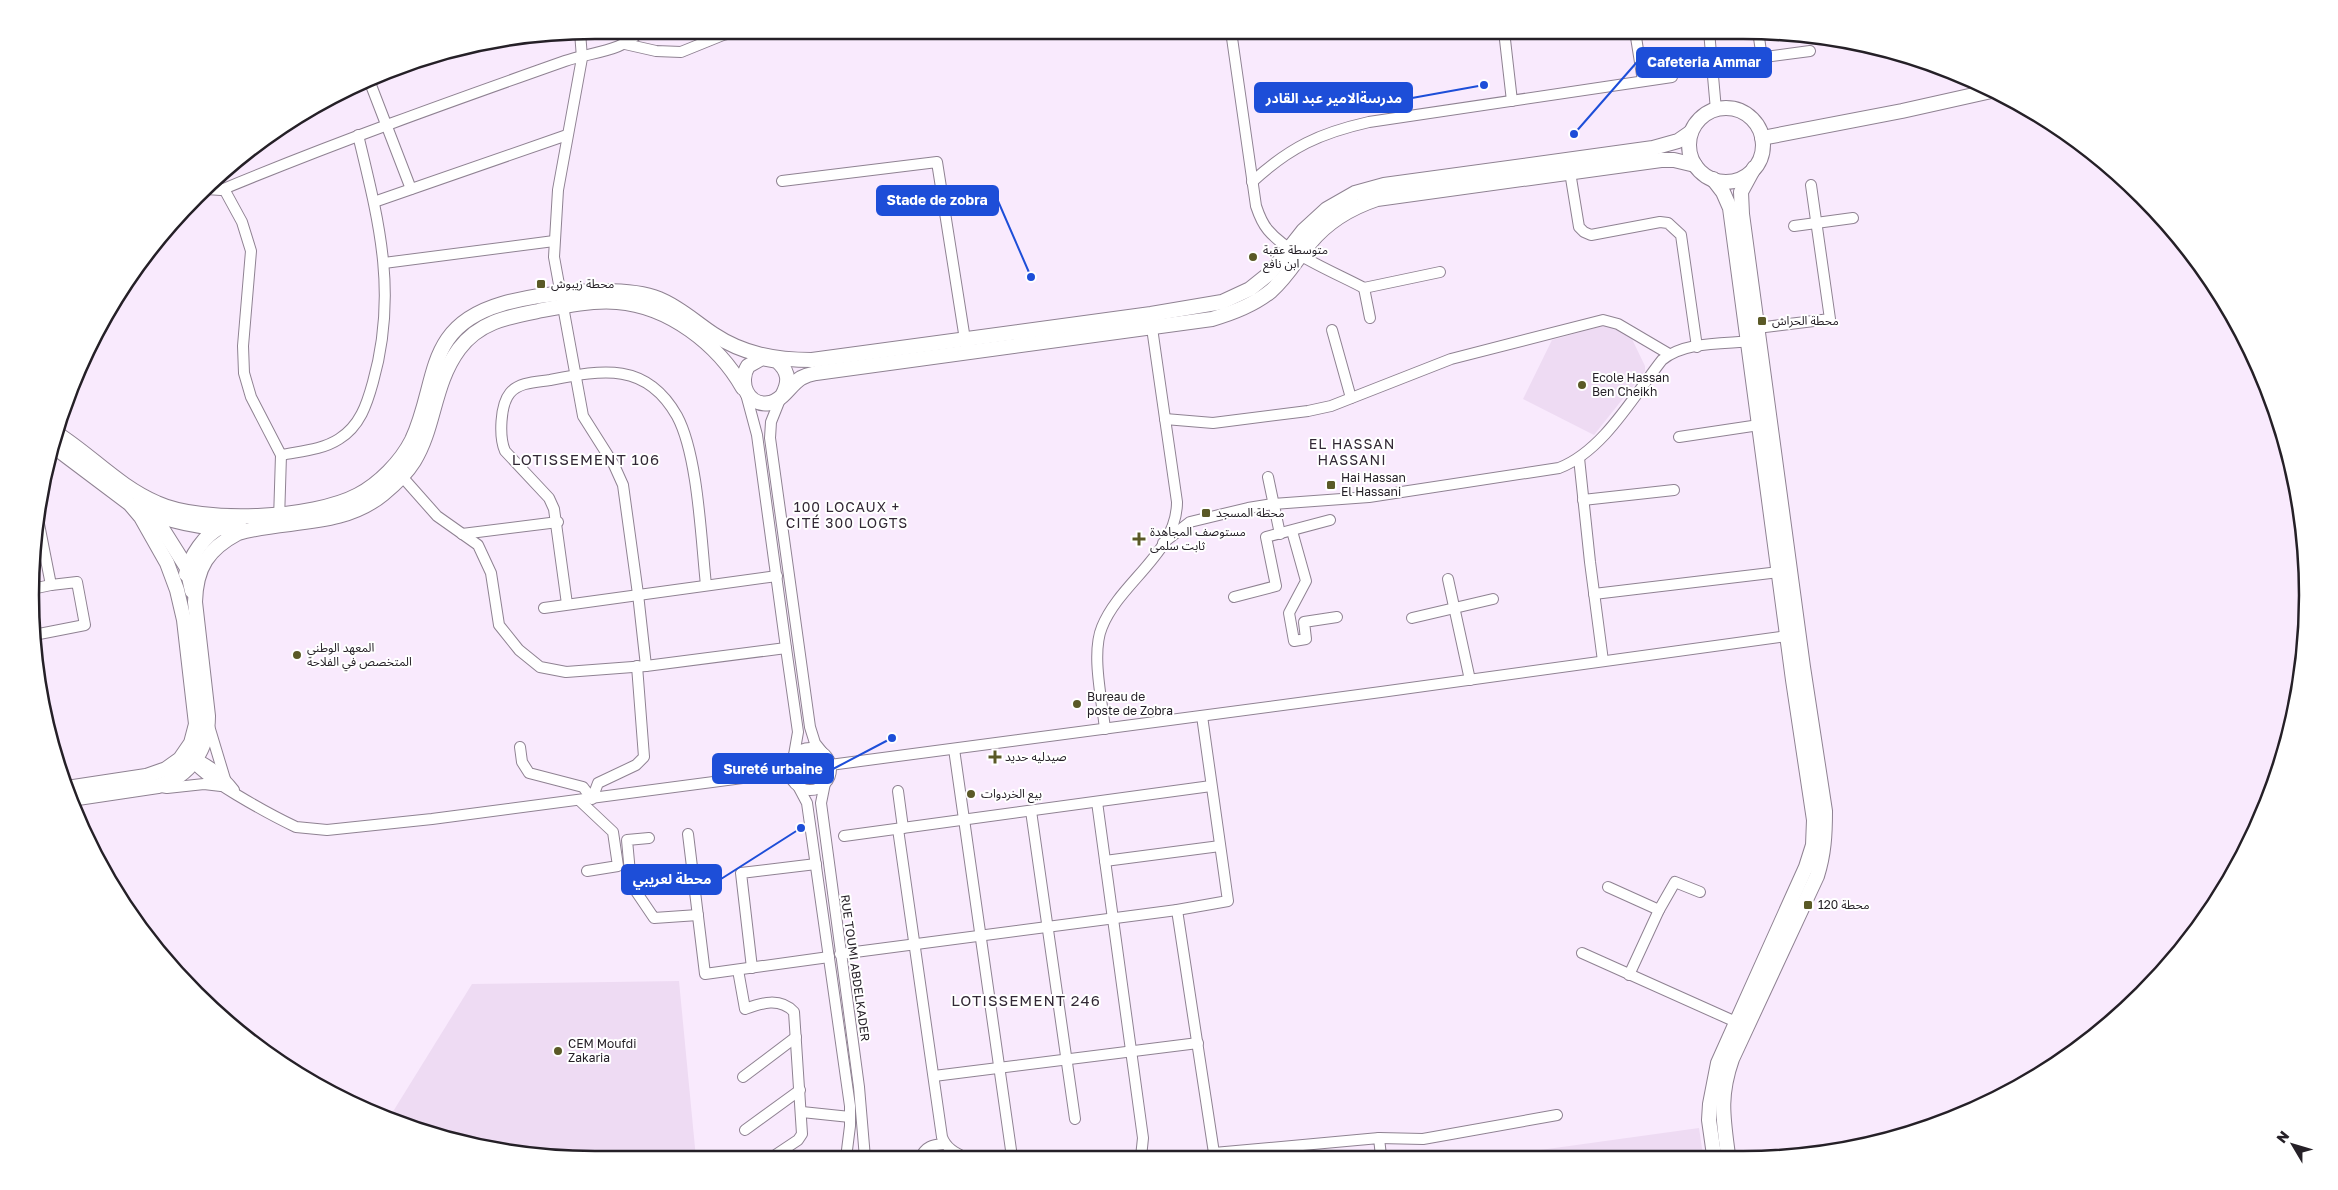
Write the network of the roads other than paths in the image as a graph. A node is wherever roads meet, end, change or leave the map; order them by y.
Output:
1 (581, 39) edge
2 (631, 39) edge
3 (713, 39) edge
4 (1232, 39) edge
5 (1505, 39) edge
6 (1636, 39) edge
7 (1710, 39) edge
8 (1759, 39) edge
9 (625, 44) junction
10 (1810, 51) dead end
11 (582, 55) junction
12 (1762, 58) junction
13 (1712, 64) junction
14 (1672, 77) dead end
15 (1643, 81) junction
16 (371, 86) edge
17 (1983, 93) edge
18 (1512, 101) junction
19 (1716, 110) junction
20 (385, 124) junction
21 (1691, 132) junction
22 (567, 135) junction
23 (358, 136) junction
24 (1762, 138) junction
25 (1695, 165) junction
26 (1754, 168) junction
27 (1570, 172) junction
28 (1713, 179) junction
29 (782, 181) dead end
30 (1252, 182) junction
31 (1811, 185) dead end
32 (412, 188) junction
33 (224, 189) junction
34 (214, 191) edge
35 (374, 202) junction
36 (1853, 218) dead end
37 (1817, 223) junction
38 (1794, 226) dead end
39 (554, 241) junction
40 (1295, 252) junction
41 (384, 263) junction
42 (1440, 272) dead end
43 (1364, 288) junction
44 (561, 300) junction
45 (1151, 314) junction
46 (1370, 318) dead end
47 (1152, 329) junction
48 (1332, 330) dead end
49 (1755, 337) junction
50 (966, 347) junction
51 (1696, 347) junction
52 (1669, 354) junction
53 (770, 358) junction
54 (575, 375) junction
55 (744, 388) junction
56 (782, 396) junction
57 (1351, 398) junction
58 (1165, 420) junction
59 (1759, 425) junction
60 (62, 438) edge
61 (1679, 438) dead end
62 (58, 450) edge
63 (281, 455) junction
64 (1579, 458) junction
65 (397, 471) junction
66 (1268, 477) dead end
67 (1674, 490) dead end
68 (134, 499) junction
69 (1583, 500) junction
70 (1177, 502) junction
71 (1273, 504) junction
72 (154, 516) junction
73 (279, 519) junction
74 (1197, 520) junction
75 (1330, 520) dead end
76 (249, 522) junction
77 (558, 522) junction
78 (216, 529) junction
79 (1292, 531) junction
80 (462, 534) junction
81 (1280, 534) junction
82 (42, 540) edge
83 (1163, 543) junction
84 (187, 568) junction
85 (1779, 572) junction
86 (777, 576) junction
87 (1448, 579) dead end
88 (706, 584) junction
89 (51, 585) junction
90 (39, 587) edge
91 (638, 594) junction
92 (1594, 594) junction
93 (1234, 597) dead end
94 (1493, 599) dead end
95 (180, 602) junction
96 (195, 602) junction
97 (567, 604) junction
98 (544, 608) dead end
99 (1454, 608) junction
100 (1337, 617) dead end
101 (1412, 618) dead end
102 (40, 634) edge
103 (1787, 636) junction
104 (786, 648) junction
105 (1603, 662) junction
106 (641, 666) junction
107 (1470, 680) junction
108 (1202, 716) junction
109 (208, 724) junction
110 (1105, 729) junction
111 (520, 747) dead end
112 (954, 749) junction
113 (823, 753) junction
114 (794, 755) junction
115 (190, 756) junction
116 (830, 765) junction
117 (789, 772) junction
118 (224, 783) junction
119 (825, 783) junction
120 (158, 786) junction
121 (798, 786) junction
122 (1211, 786) junction
123 (73, 787) edge
124 (898, 791) dead end
125 (77, 798) edge
126 (592, 799) junction
127 (579, 800) junction
128 (1097, 802) junction
129 (1031, 811) junction
130 (963, 820) junction
131 (900, 828) junction
132 (688, 834) dead end
133 (844, 836) dead end
134 (649, 838) dead end
135 (1220, 846) junction
136 (1105, 861) junction
137 (816, 864) junction
138 (587, 871) dead end
139 (1608, 887) dead end
140 (1700, 892) dead end
141 (1177, 910) junction
142 (1659, 910) junction
143 (698, 915) junction
144 (1113, 919) junction
145 (1048, 927) junction
146 (980, 936) junction
147 (914, 945) junction
148 (1582, 953) dead end
149 (840, 954) junction
150 (829, 957) junction
151 (752, 968) junction
152 (738, 970) junction
153 (1629, 975) junction
154 (1736, 1022) junction
155 (796, 1037) junction
156 (1198, 1043) junction
157 (1131, 1052) junction
158 (1066, 1060) junction
159 (1000, 1068) junction
160 (934, 1076) junction
161 (743, 1077) dead end
162 (800, 1090) junction
163 (802, 1112) junction
164 (1557, 1114) dead end
165 (850, 1117) junction
166 (1075, 1120) dead end
167 (745, 1130) dead end
168 (1379, 1138) junction
169 (944, 1144) junction
170 (782, 1151) edge
171 (847, 1151) edge
172 (864, 1151) edge
173 (924, 1151) edge
174 (955, 1151) edge
175 (1011, 1151) edge
176 (1142, 1151) edge
177 (1214, 1151) edge
178 (1236, 1151) edge
179 (1380, 1151) edge
180 (1713, 1151) edge
181 (1728, 1151) edge

1 - 11 street
2 - 9 street
3 - 9 street
4 - 30 street
5 - 18 street
6 - 15 street
7 - 13 street
8 - 12 street
9 - 11 street
10 - 12 street
11 - 20 street
11 - 22 street
12 - 13 street
13 - 19 street
14 - 15 street
15 - 18 street
16 - 20 street
17 - 24 street
18 - 30 street
19 - 21 street
19 - 24 street
20 - 23 street
20 - 32 street
21 - 25 street
21 - 40 street
22 - 32 street
22 - 39 street
23 - 33 street
23 - 35 street
24 - 26 street
25 - 27 street
25 - 28 street
26 - 28 street
26 - 49 street
27 - 40 street
27 - 51 street
28 - 49 street
29 - 50 street
30 - 40 street
31 - 37 street
32 - 35 street
33 - 34 street
33 - 63 street
35 - 41 street
36 - 37 street
37 - 38 street
37 - 49 street
39 - 41 street
39 - 44 street
40 - 43 street
40 - 45 street
40 - 47 street
41 - 63 street
42 - 43 street
43 - 46 street
44 - 53 street
44 - 54 street
44 - 55 street
44 - 65 street
45 - 47 street
45 - 50 street
47 - 50 street
47 - 58 street
48 - 57 street
49 - 51 street
49 - 59 street
49 - 181 street
50 - 53 street
50 - 56 street
51 - 52 street
52 - 57 street
52 - 64 street
53 - 55 street
53 - 56 street
54 - 77 street
54 - 88 street
54 - 91 street
55 - 56 street
55 - 86 street
56 - 113 street
57 - 58 street
58 - 70 street
59 - 61 street
59 - 85 street
60 - 68 street
62 - 68 street
63 - 73 street
64 - 69 street
64 - 71 street
65 - 73 street
65 - 80 street
66 - 71 street
67 - 69 street
68 - 72 street
68 - 76 street
68 - 95 street
69 - 92 street
70 - 74 street
70 - 83 street
71 - 74 street
71 - 81 street
72 - 78 street
72 - 84 street
73 - 76 street
74 - 83 street
75 - 79 street
76 - 78 street
76 - 96 street
77 - 80 street
77 - 97 street
78 - 84 street
79 - 81 street
79 - 100 street
80 - 106 street
81 - 93 street
82 - 89 street
83 - 110 street
84 - 95 street
84 - 96 street
85 - 92 street
85 - 103 street
86 - 88 street
86 - 104 street
87 - 99 street
88 - 91 street
89 - 90 street
89 - 102 street
91 - 97 street
91 - 106 street
92 - 105 street
94 - 99 street
95 - 115 street
96 - 109 street
97 - 98 street
99 - 101 street
99 - 107 street
103 - 105 street
103 - 154 street
104 - 106 street
104 - 114 street
105 - 107 street
106 - 126 street
107 - 108 street
108 - 110 street
108 - 122 street
109 - 115 street
109 - 118 street
110 - 112 street
111 - 126 street
112 - 116 street
112 - 130 street
113 - 114 street
113 - 116 street
114 - 117 street
115 - 118 street
115 - 120 street
115 - 123 street
116 - 119 street
117 - 121 street
117 - 126 street
118 - 120 street
118 - 127 street
119 - 121 street
119 - 149 street, RUE TOUMI ABDELKADER
120 - 125 street
121 - 137 street, RUE TOUMI ABDELKADER
122 - 128 street
122 - 135 street
124 - 131 street
126 - 127 street
127 - 138 street
128 - 129 street
128 - 136 street
129 - 130 street
129 - 145 street
130 - 131 street
130 - 146 street
131 - 133 street
131 - 147 street
132 - 143 street
134 - 143 street
135 - 136 street
135 - 141 street
136 - 144 street
137 - 150 street, RUE TOUMI ABDELKADER
137 - 151 street
139 - 142 street
140 - 142 street
141 - 144 street
141 - 156 street
142 - 153 street
143 - 152 street
144 - 145 street
144 - 157 street
145 - 146 street
145 - 158 street
146 - 147 street
146 - 159 street
147 - 149 street
147 - 160 street
148 - 153 street
149 - 172 street, RUE TOUMI ABDELKADER
150 - 151 street
150 - 165 street, RUE TOUMI ABDELKADER
151 - 152 street
152 - 155 street
153 - 154 street
154 - 180 street
155 - 161 street
155 - 162 street
156 - 157 street
156 - 177 street
157 - 158 street
157 - 176 street
158 - 159 street
158 - 166 street
159 - 160 street
159 - 175 street
160 - 169 street
162 - 163 street
162 - 167 street
163 - 165 street
163 - 170 street
164 - 168 street
165 - 171 street, RUE TOUMI ABDELKADER
168 - 178 street
168 - 179 street
169 - 173 street
169 - 174 street

